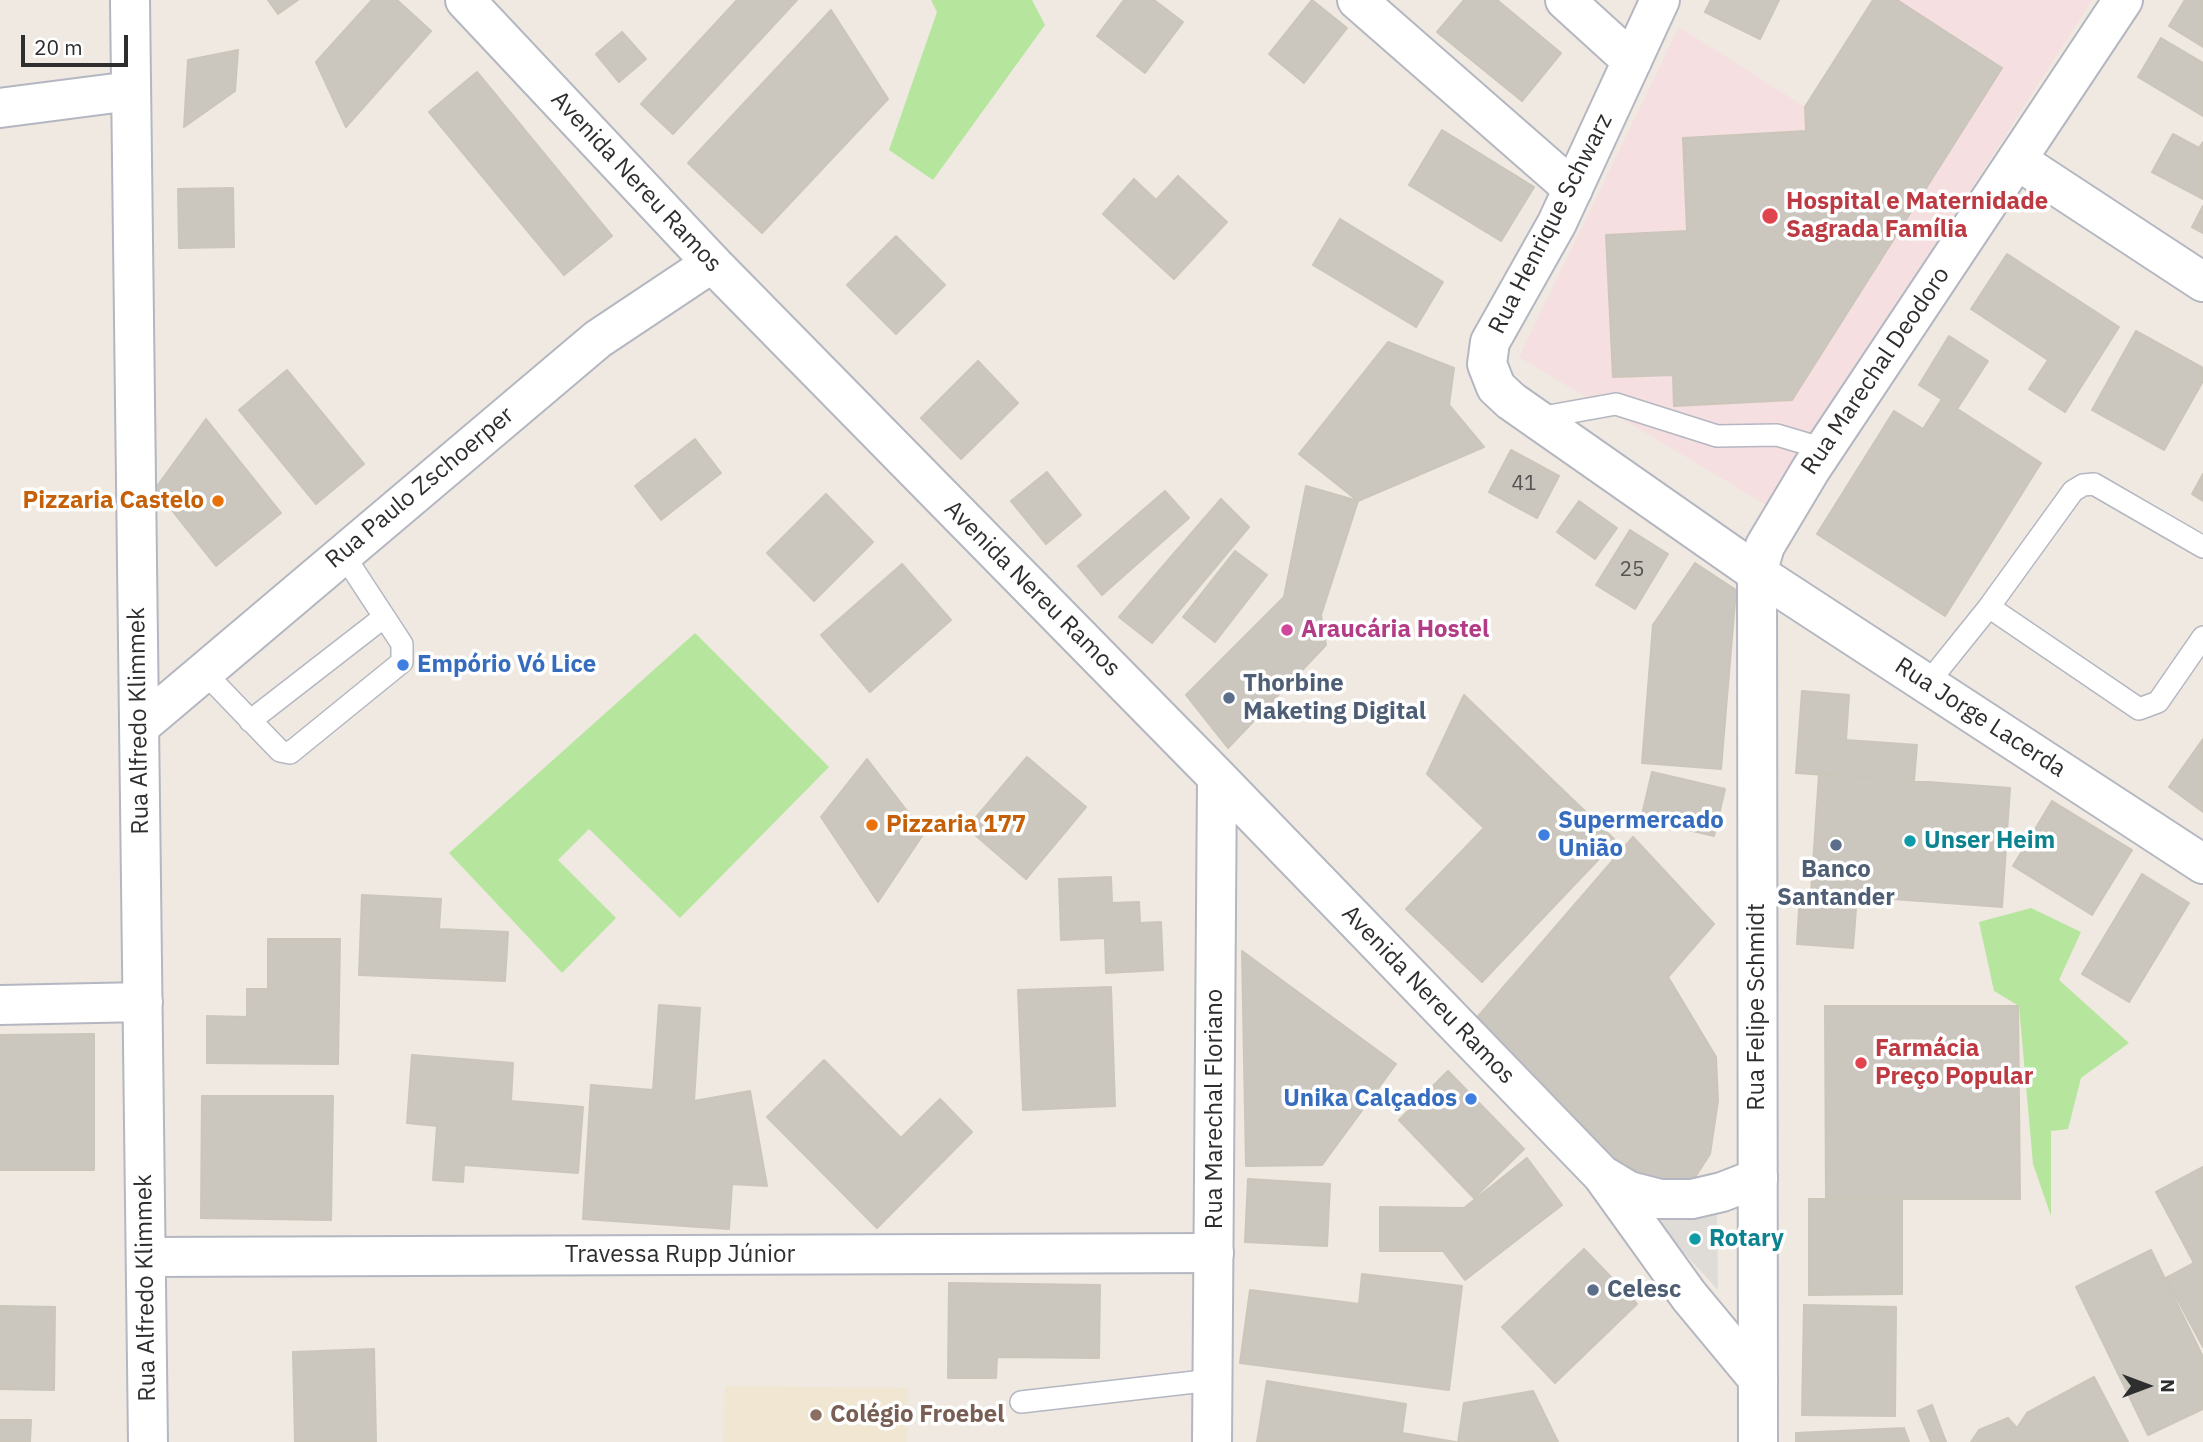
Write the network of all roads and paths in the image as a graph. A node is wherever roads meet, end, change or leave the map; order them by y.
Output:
1 (130, 0) edge
2 (465, 0) edge
3 (1357, 0) edge
4 (1565, 0) edge
5 (1660, 0) edge
6 (2123, 0) edge
7 (1632, 61) junction
8 (131, 91) junction
9 (0, 108) edge
10 (2017, 160) junction
11 (1573, 189) junction
12 (712, 263) junction
13 (2203, 282) edge
14 (1538, 418) junction
15 (1824, 449) junction
16 (2203, 547) edge
17 (343, 554) junction
18 (1756, 573) junction
19 (1989, 607) junction
20 (384, 617) junction
21 (2203, 637) edge
22 (203, 671) junction
23 (1927, 684) junction
24 (250, 721) junction
25 (139, 727) junction
26 (1217, 777) junction
27 (2203, 864) edge
28 (143, 1002) junction
29 (0, 1004) edge
30 (1602, 1175) junction
31 (1758, 1178) junction
32 (1214, 1253) junction
33 (146, 1257) junction
34 (1758, 1379) junction
35 (1212, 1380) junction
36 (1021, 1402) dead end
37 (148, 1442) edge
38 (1212, 1442) edge
39 (1758, 1442) edge

1 - 8 street, Rua Alfredo Klimmek
2 - 12 street, Avenida Nereu Ramos
3 - 11 street
4 - 7 street
5 - 7 street, Rua Henrique Schwarz
6 - 10 street, Rua Marechal Deodoro
7 - 11 street, Rua Henrique Schwarz
8 - 9 street
8 - 25 street, Rua Alfredo Klimmek
10 - 13 street
10 - 15 street, Rua Marechal Deodoro
11 - 14 street, Rua Henrique Schwarz
12 - 17 street, Rua Paulo Zschoerper
12 - 26 street, Avenida Nereu Ramos
14 - 15 lane
14 - 18 street, Rua Henrique Schwarz
15 - 18 street, Rua Marechal Deodoro
16 - 19 lane
17 - 20 lane
17 - 22 street, Rua Paulo Zschoerper
18 - 23 street, Rua Jorge Lacerda
18 - 31 street, Rua Felipe Schmidt
19 - 21 lane
19 - 23 lane
20 - 24 lane
20 - 24 lane
22 - 24 lane
22 - 25 street, Rua Paulo Zschoerper
23 - 27 street, Rua Jorge Lacerda
25 - 28 street, Rua Alfredo Klimmek
26 - 30 street, Avenida Nereu Ramos
26 - 32 street, Rua Marechal Floriano
28 - 29 street
28 - 33 street, Rua Alfredo Klimmek
30 - 31 street, Avenida Nereu Ramos
30 - 34 street, Avenida Nereu Ramos
31 - 34 street, Rua Felipe Schmidt
32 - 33 street, Travessa Rupp Júnior
32 - 35 street, Rua Marechal Floriano
33 - 37 street, Rua Alfredo Klimmek
34 - 39 street, Rua Felipe Schmidt
35 - 36 lane
35 - 38 street, Rua Marechal Floriano

